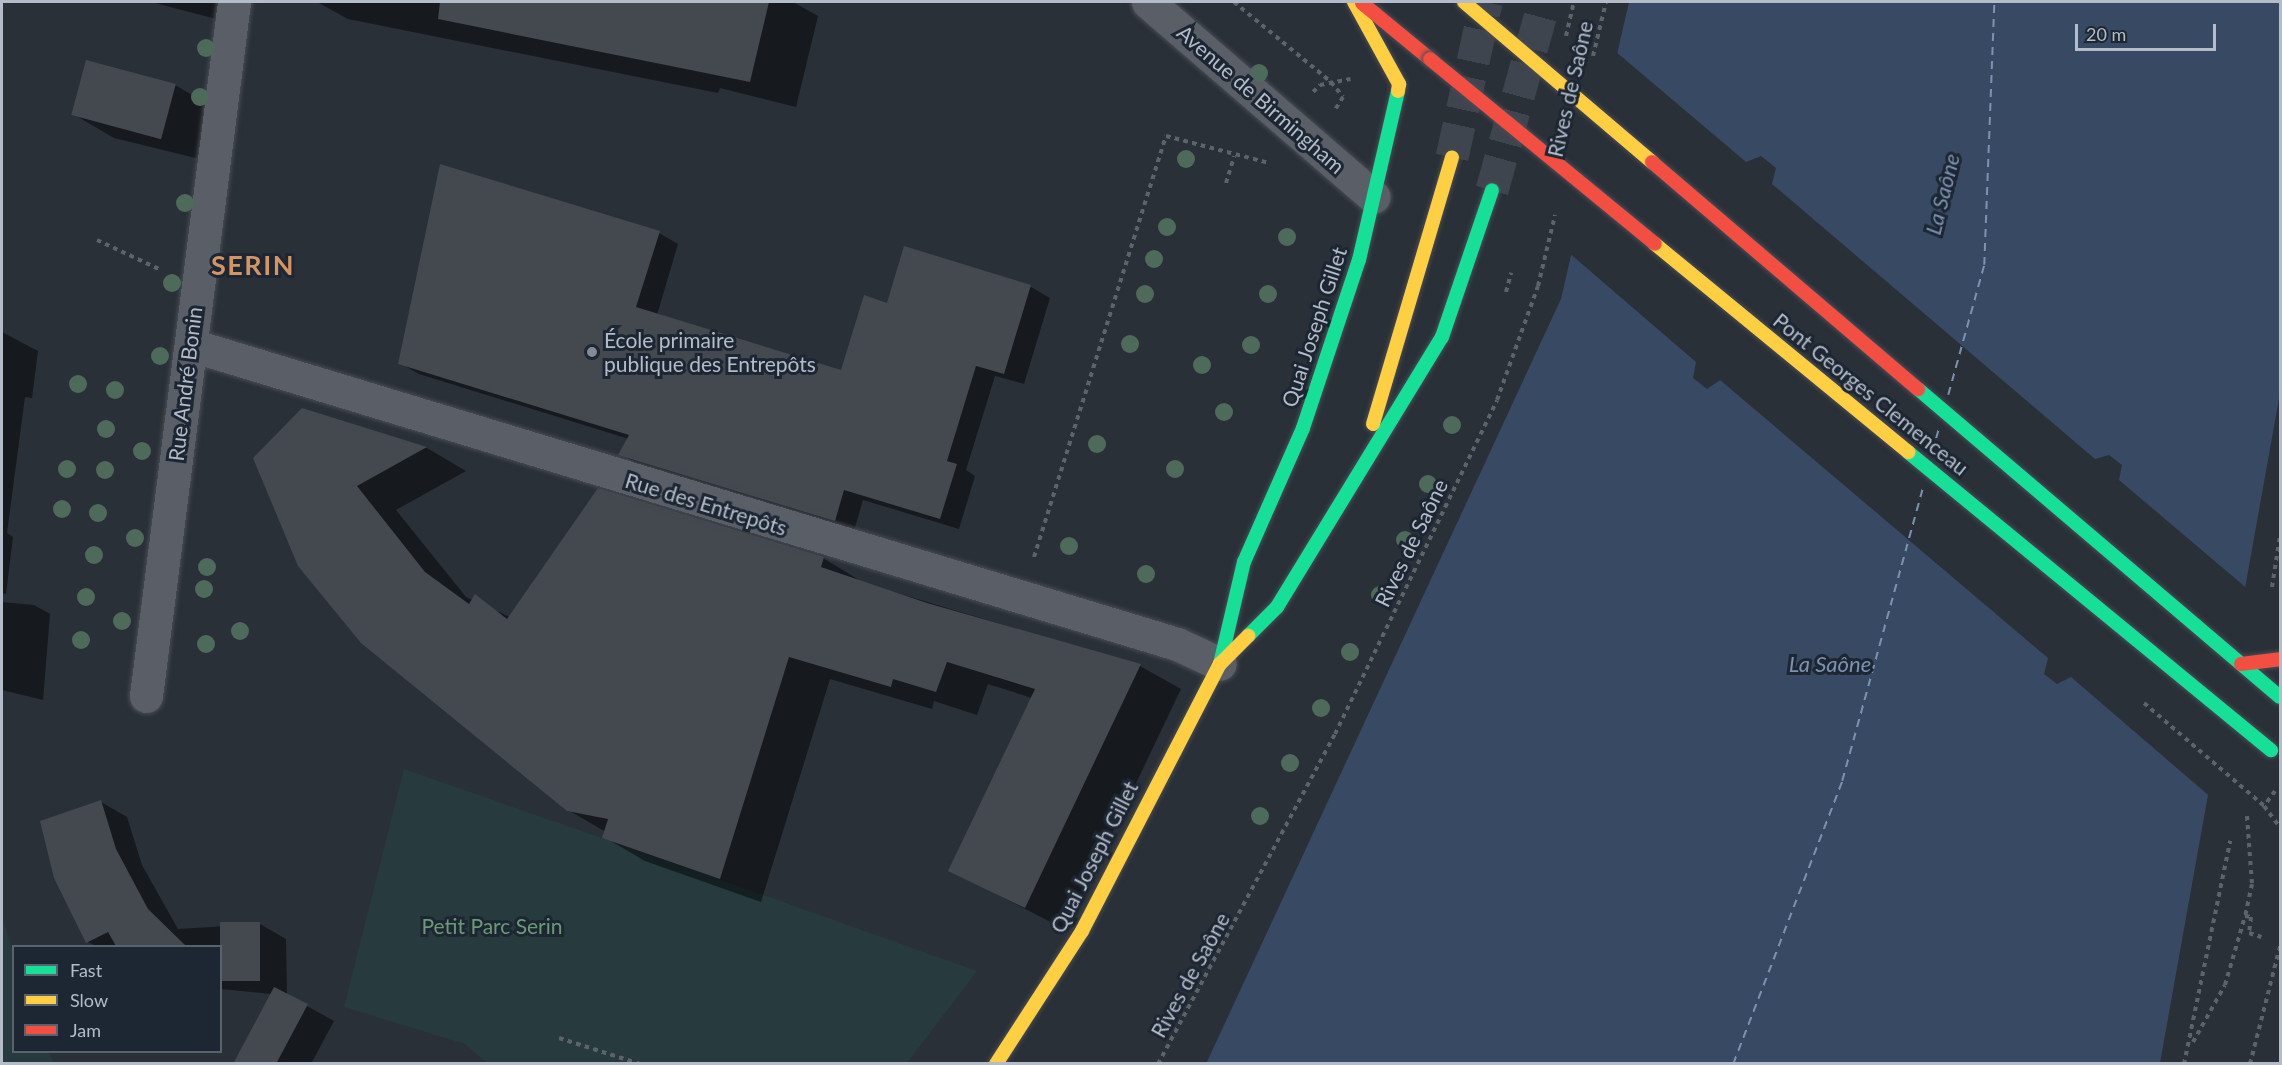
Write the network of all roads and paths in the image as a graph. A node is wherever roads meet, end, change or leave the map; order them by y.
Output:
1 (234, 2) edge
2 (1148, 2) edge
3 (1234, 2) edge
4 (1354, 2) edge
5 (1361, 2) edge
6 (1464, 2) edge
7 (1574, 2) edge
8 (1606, 2) edge
9 (1565, 41) dead end
10 (1591, 66) dead end
11 (1354, 79) dead end
12 (1331, 82) junction
13 (1311, 95) dead end
14 (1331, 115) dead end
15 (1234, 156) junction
16 (1452, 157) tunnel mouth
17 (1282, 165) dead end
18 (1226, 183) dead end
19 (1492, 190) tunnel mouth
20 (1374, 197) junction
21 (1558, 205) dead end
22 (97, 240) dead end
23 (197, 279) junction
24 (191, 345) junction
25 (1359, 465) junction
26 (2280, 536) edge
27 (1032, 565) dead end
28 (2272, 587) dead end
29 (2280, 659) edge
30 (1220, 664) junction
31 (2241, 664) junction
32 (146, 696) dead end
33 (2280, 697) edge
34 (2276, 754) edge
35 (2280, 766) edge
36 (2280, 783) edge
37 (2247, 816) dead end
38 (2280, 827) edge
39 (2230, 841) dead end
40 (2245, 916) junction
41 (2261, 937) dead end
42 (2280, 946) edge
43 (559, 1038) dead end
44 (2191, 1045) junction
45 (640, 1064) edge
46 (996, 1064) edge
47 (1158, 1064) edge
48 (2184, 1064) edge
49 (2250, 1064) edge

1 - 23 street, Rue André Bonin
2 - 20 street, Avenue de Birmingham
3 - 12 path
4 - 20 main road, Quai Joseph Gillet
5 - 34 main road, Pont Georges Clemenceau, bridge
6 - 31 main road, Pont Georges Clemenceau, bridge
7 - 9 path
8 - 10 path, Rives de Saône
11 - 12 path
12 - 13 path
12 - 14 path
15 - 17 path
15 - 18 path
15 - 27 path
16 - 25 main road, Quai Joseph Gillet
19 - 25 main road, Quai Joseph Gillet
20 - 30 main road, Quai Joseph Gillet
21 - 47 path, Rives de Saône
22 - 23 path
23 - 24 street, Rue André Bonin
24 - 30 street, Rue des Entrepôts
24 - 32 street, Rue André Bonin
25 - 30 main road, Quai Joseph Gillet
26 - 28 path
29 - 31 main road, bridge
30 - 46 main road, Quai Joseph Gillet
31 - 33 main road, Pont Georges Clemenceau, bridge
34 - 35 main road, Pont Georges Clemenceau
36 - 38 path
37 - 40 path
39 - 44 path
40 - 41 path
40 - 44 path
42 - 49 path
43 - 45 path
44 - 48 path

